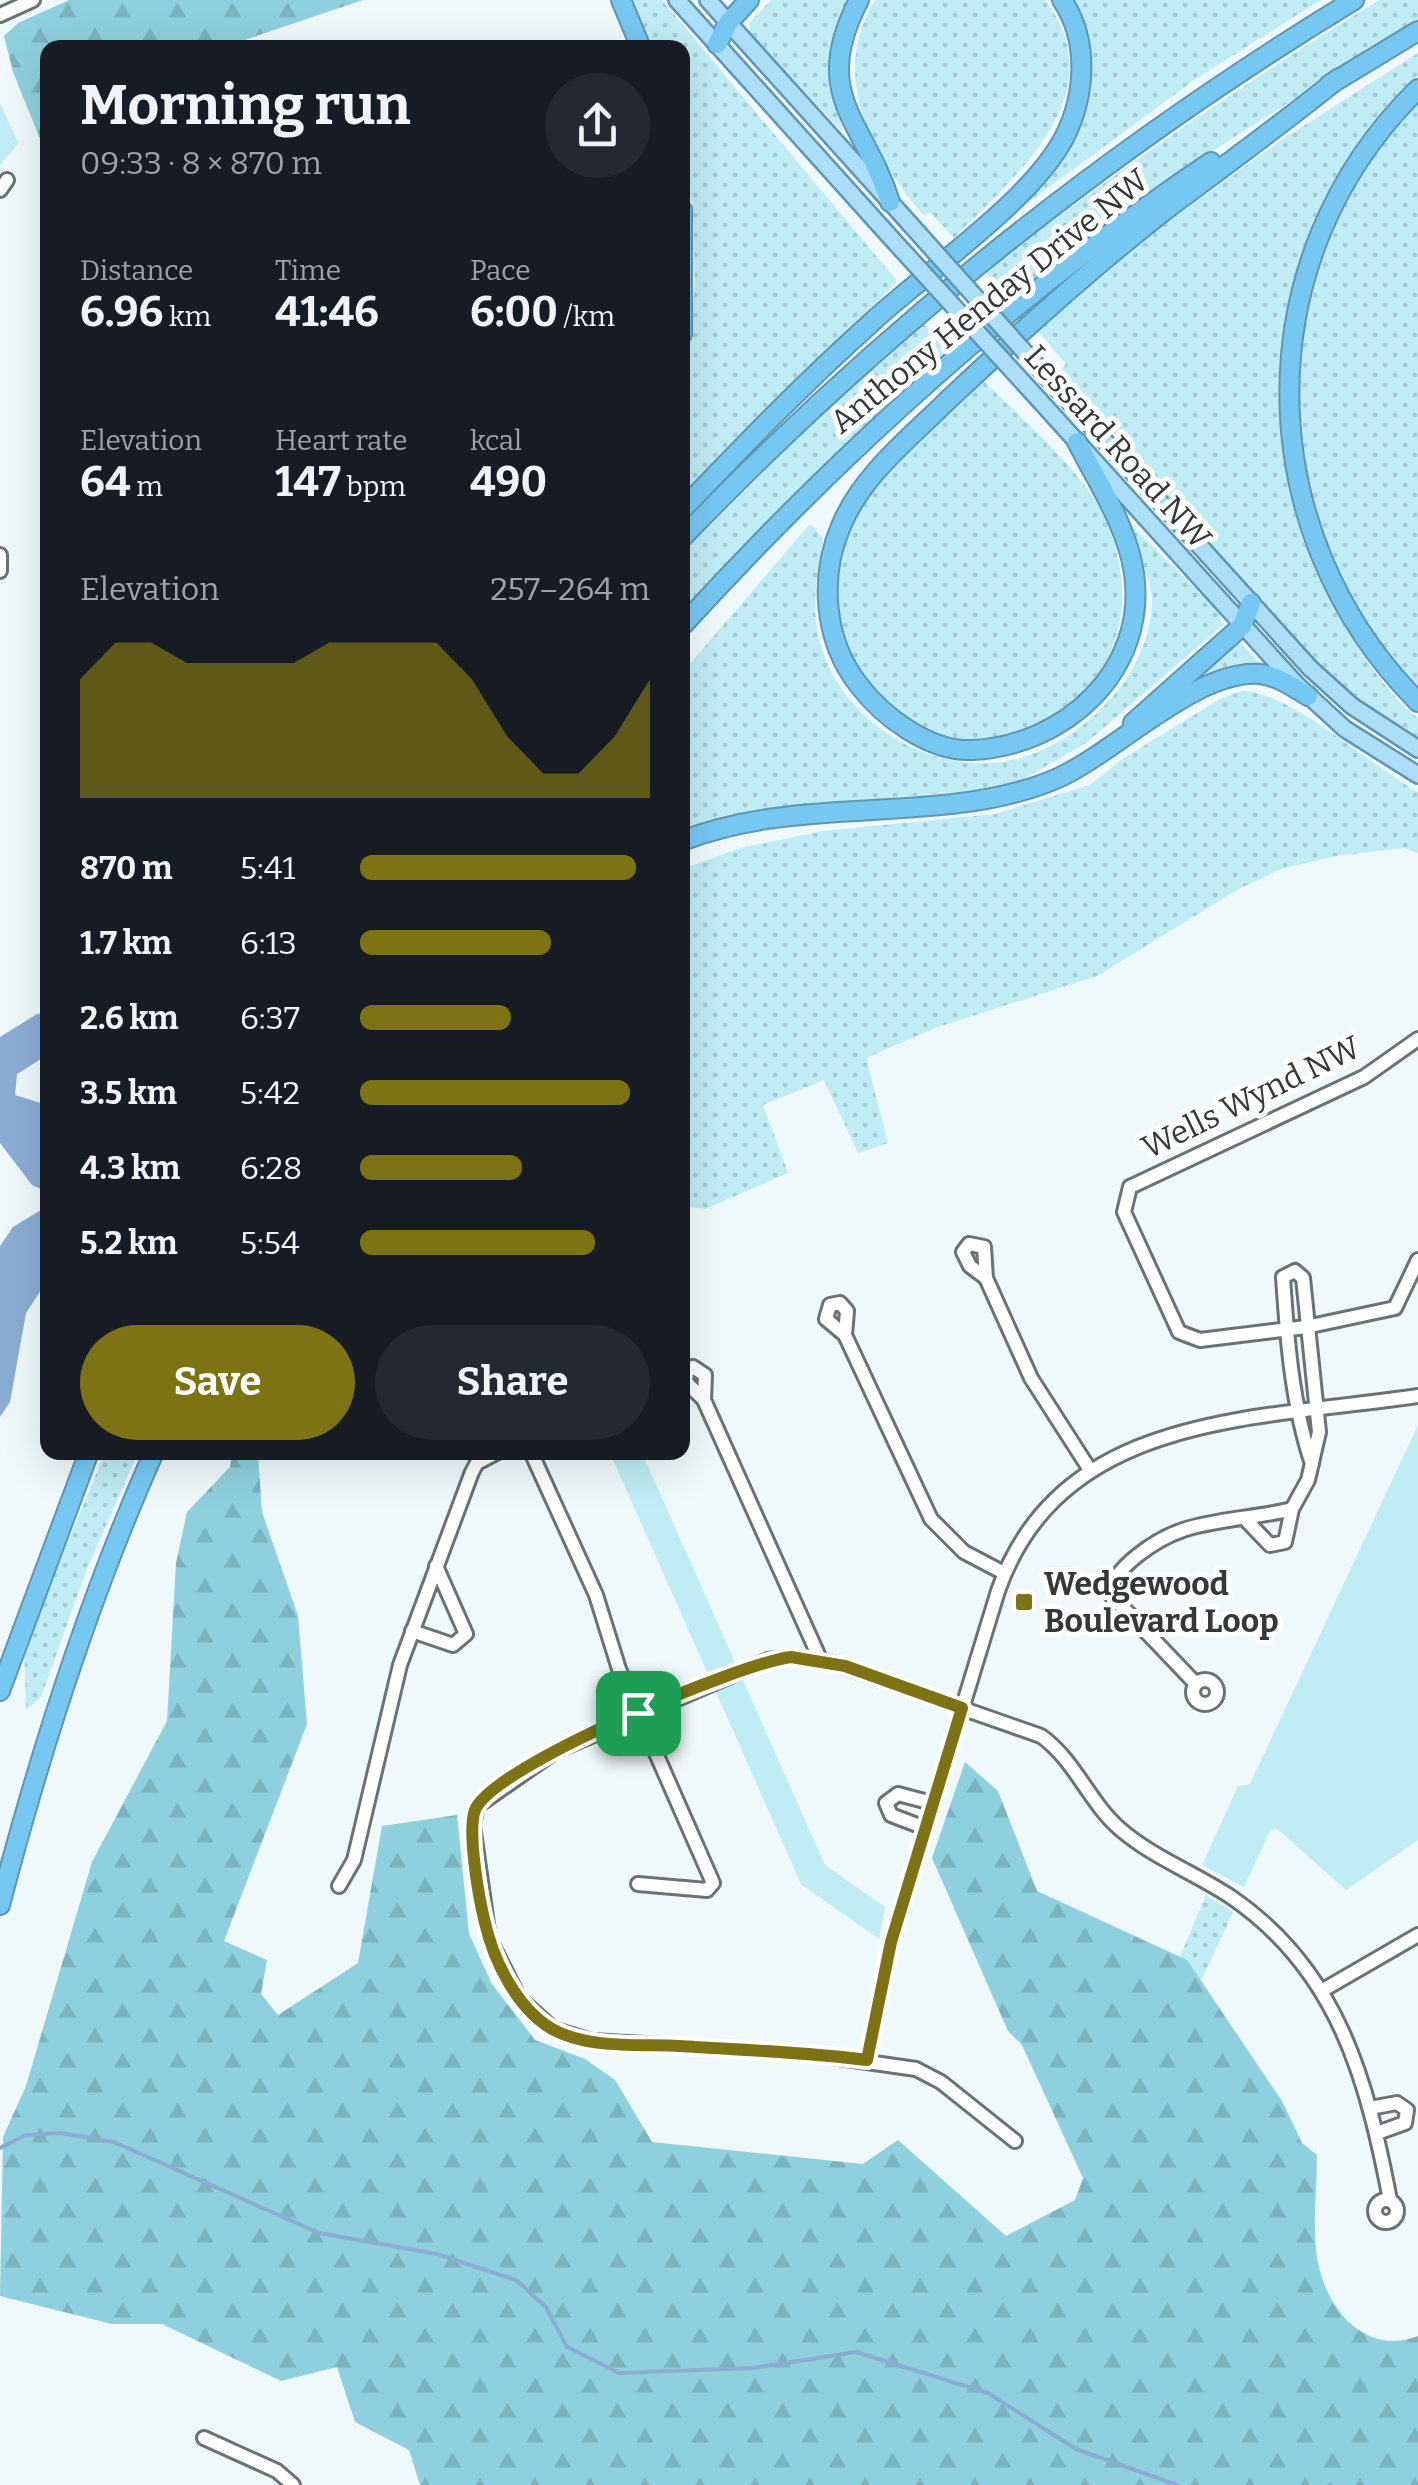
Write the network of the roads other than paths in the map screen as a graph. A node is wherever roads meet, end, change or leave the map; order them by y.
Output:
1 (34, 0) edge
2 (621, 0) edge
3 (677, 0) edge
4 (708, 0) edge
5 (749, 0) edge
6 (859, 0) edge
7 (1062, 0) edge
8 (1354, 0) edge
9 (0, 15) edge
10 (728, 22) junction
11 (1418, 31) edge
12 (638, 40) edge
13 (718, 44) junction
14 (1339, 78) junction
15 (1418, 89) edge
16 (890, 202) junction
17 (1077, 442) junction
18 (690, 502) edge
19 (690, 530) edge
20 (0, 555) edge
21 (0, 571) edge
22 (1251, 602) junction
23 (690, 618) edge
24 (1242, 626) junction
25 (1308, 696) junction
26 (1418, 702) edge
27 (1418, 750) edge
28 (1099, 752) junction
29 (1418, 775) edge
30 (690, 839) edge
31 (1418, 1040) edge
32 (1418, 1260) edge
33 (986, 1278) dead end
34 (1306, 1327) junction
35 (1286, 1328) junction
36 (844, 1335) dead end
37 (1418, 1396) edge
38 (704, 1400) dead end
39 (1317, 1412) junction
40 (1299, 1414) junction
41 (86, 1460) edge
42 (151, 1460) edge
43 (484, 1460) edge
44 (535, 1460) edge
45 (1312, 1464) junction
46 (1090, 1470) junction
47 (1292, 1509) junction
48 (1247, 1521) junction
49 (436, 1566) junction
50 (1004, 1573) junction
51 (412, 1632) junction
52 (820, 1660) junction
53 (1196, 1684) dead end
54 (0, 1691) edge
55 (962, 1708) junction
56 (638, 1713) junction
57 (932, 1803) junction
58 (925, 1828) junction
59 (638, 1884) dead end
60 (339, 1886) dead end
61 (0, 1906) edge
62 (1418, 1934) edge
63 (1323, 1990) junction
64 (867, 2060) junction
65 (1370, 2108) junction
66 (1377, 2133) junction
67 (1016, 2141) dead end
68 (1390, 2200) dead end
69 (204, 2438) dead end
70 (293, 2485) edge

1 - 9 street
2 - 12 highway
3 - 13 main road, Lessard Road NW
4 - 10 main road, Lessard Road NW
5 - 10 highway
6 - 16 highway
7 - 18 highway
8 - 19 highway, Anthony Henday Drive NW
10 - 13 highway
10 - 16 main road, Lessard Road NW
11 - 14 highway, Anthony Henday Drive NW
13 - 17 main road, Lessard Road NW, bridge
14 - 17 highway
14 - 23 highway, Anthony Henday Drive NW
15 - 26 highway
16 - 22 main road, Lessard Road NW, bridge
17 - 24 main road, Lessard Road NW
20 - 21 street
22 - 24 highway
22 - 27 main road, Lessard Road NW
24 - 25 main road, Lessard Road NW
24 - 28 highway
25 - 28 highway
25 - 29 main road, Lessard Road NW
28 - 30 highway
31 - 35 street, Wells Wynd NW
32 - 34 street, Wells Wynd NW
33 - 46 street
34 - 35 street, Wells Wynd NW
34 - 35 street
34 - 39 street
35 - 40 street
36 - 50 street
37 - 39 street
38 - 52 street
39 - 40 street
39 - 45 street
40 - 45 street
40 - 46 street
41 - 54 highway
42 - 61 highway
43 - 49 street
44 - 56 street
45 - 47 street
46 - 50 street
47 - 48 street
47 - 48 street
48 - 53 street
49 - 51 street
49 - 51 street
50 - 55 street
51 - 60 street
52 - 55 street
52 - 56 street
55 - 57 street
55 - 63 street
56 - 59 street
56 - 64 street
57 - 58 street
57 - 58 street
58 - 64 street
62 - 63 street
63 - 65 street
64 - 67 street
65 - 66 street
65 - 66 street
66 - 68 street
69 - 70 street

